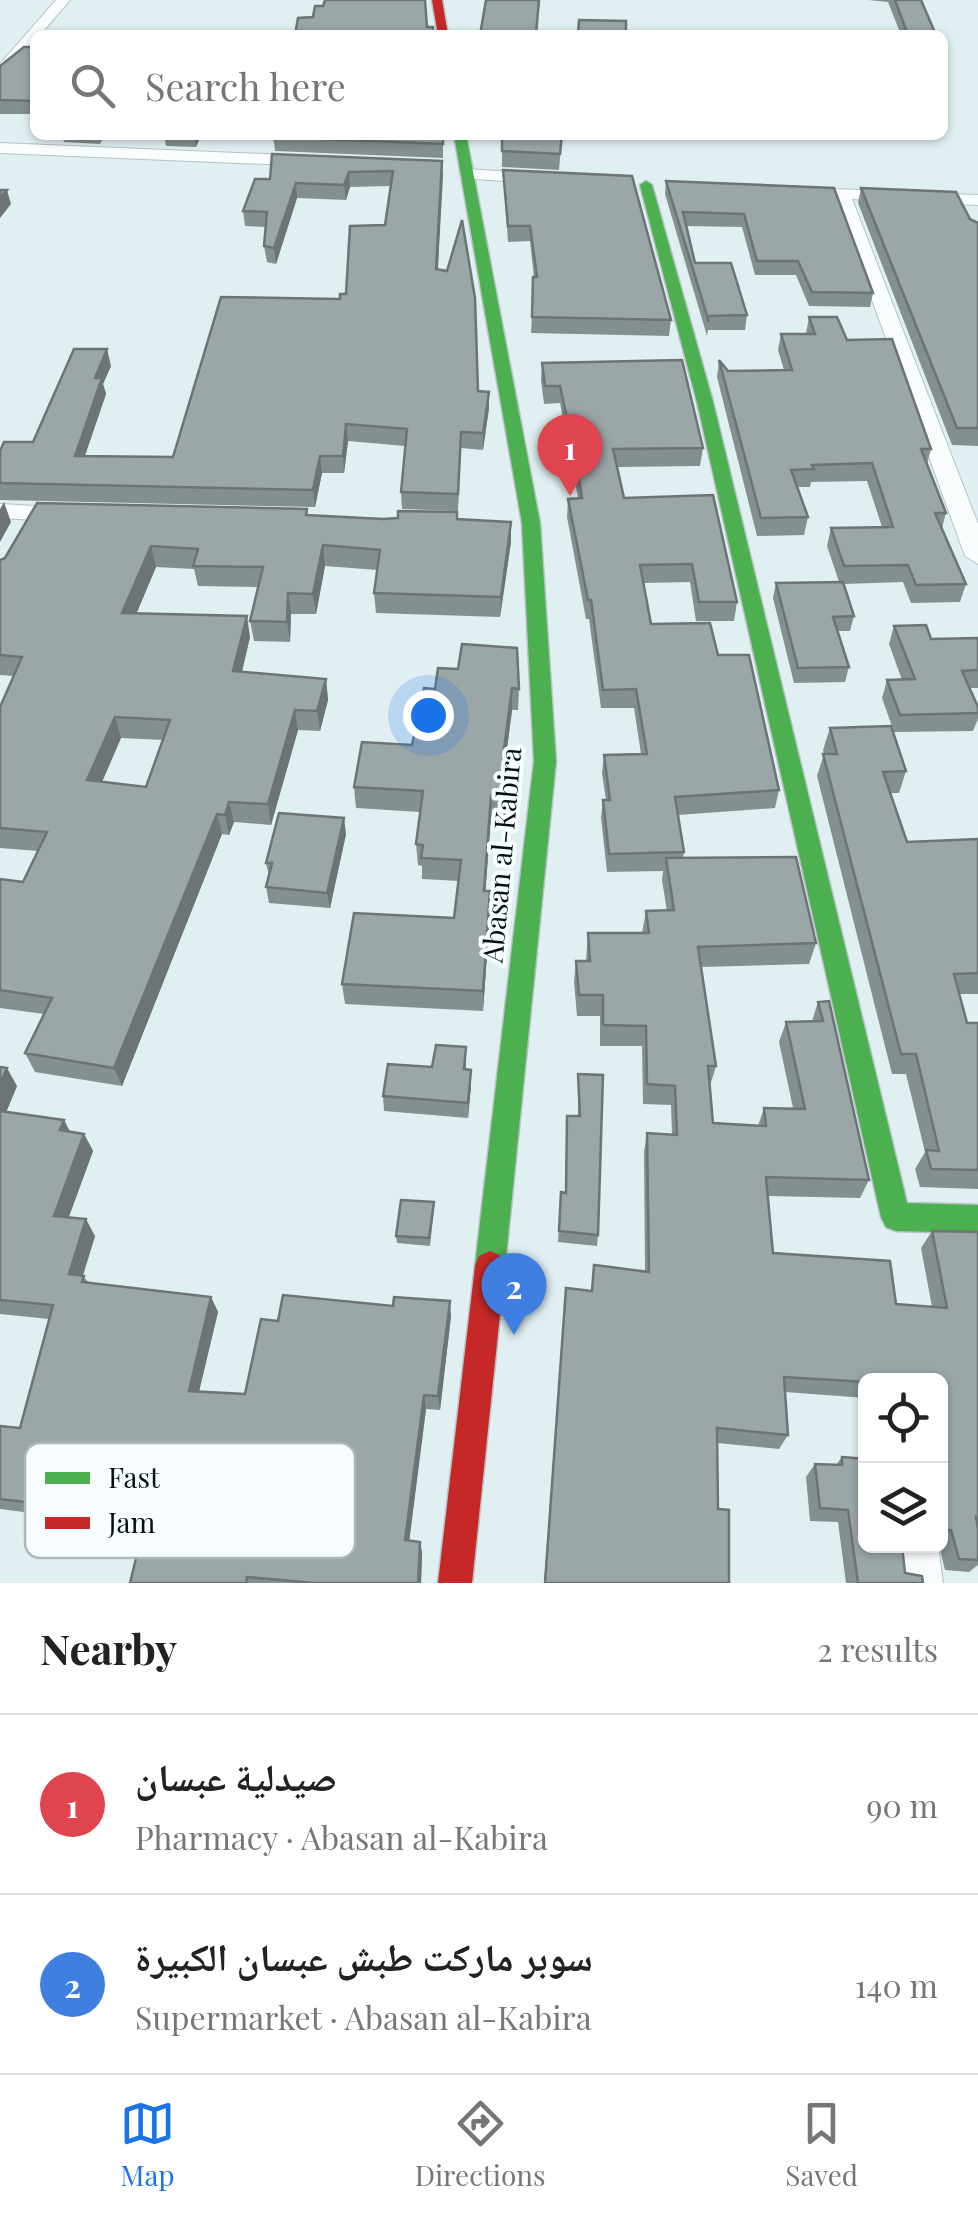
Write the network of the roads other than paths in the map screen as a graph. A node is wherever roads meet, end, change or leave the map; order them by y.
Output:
1 (63, 0) edge
2 (437, 0) edge
3 (37, 30) edge
4 (442, 30) edge
5 (30, 38) edge
6 (0, 73) edge
7 (460, 140) edge
8 (0, 148) edge
9 (331, 162) edge
10 (460, 170) junction
11 (566, 180) edge
12 (646, 185) dead end
13 (782, 190) edge
14 (841, 192) junction
15 (969, 206) edge
16 (0, 511) edge
17 (31, 514) junction
18 (91, 515) edge
19 (16, 542) edge
20 (978, 556) edge
21 (978, 1220) edge
22 (915, 1553) edge
23 (455, 1583) edge
24 (920, 1583) edge

1 - 3 street
2 - 4 main road
5 - 6 street
7 - 10 main road, Abasan al-Kabira
8 - 9 street
10 - 11 street
10 - 23 main road, Abasan al-Kabira
12 - 21 main road
13 - 14 street
14 - 15 street
14 - 20 street
16 - 17 street
17 - 18 street
17 - 19 street
22 - 24 street

